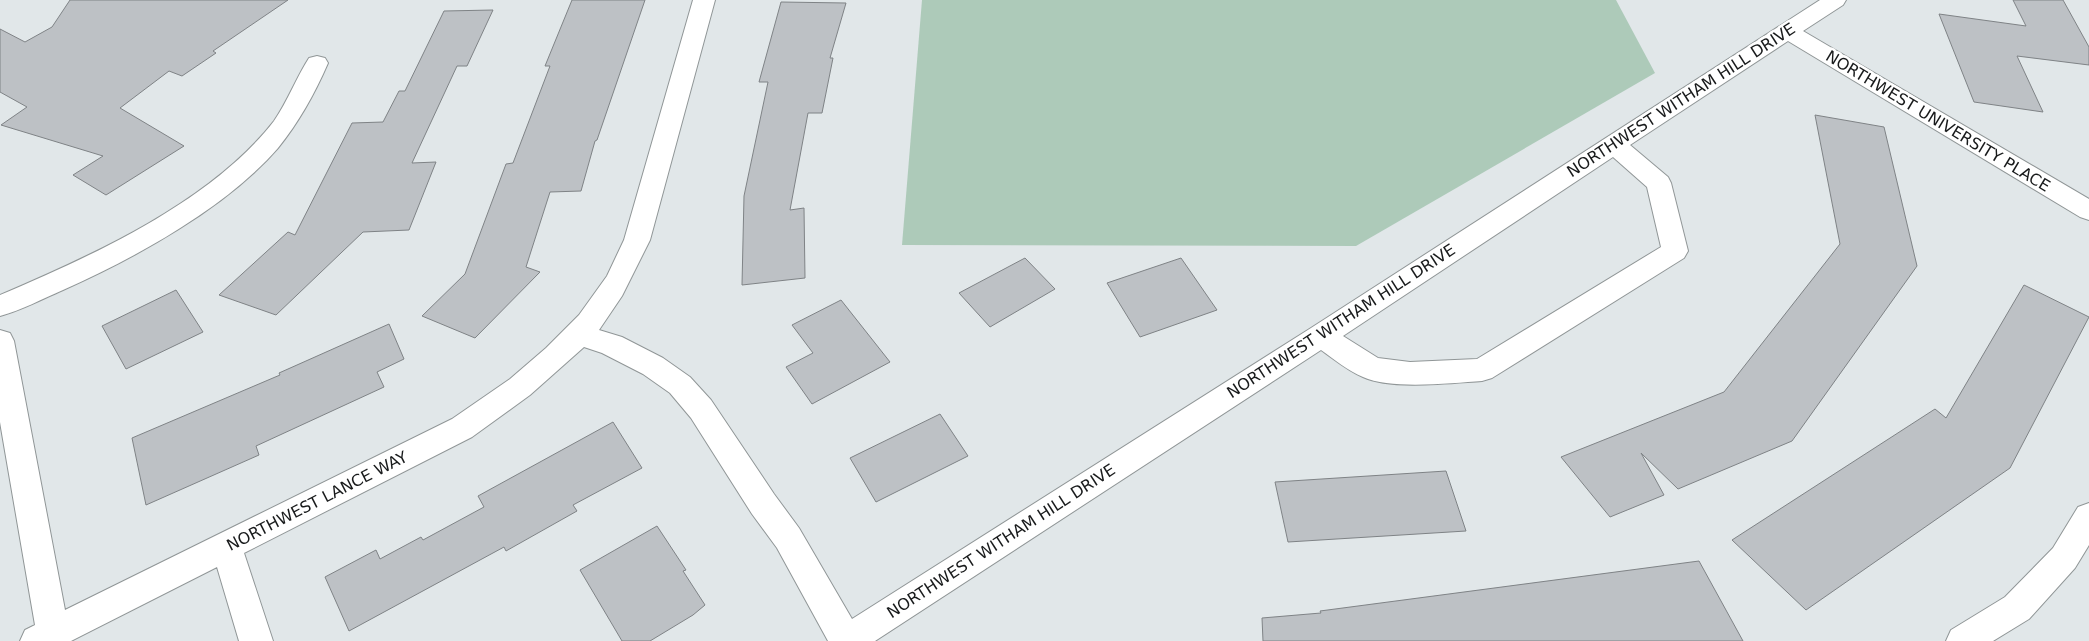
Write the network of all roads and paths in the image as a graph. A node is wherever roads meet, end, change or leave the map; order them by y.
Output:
1 (704, 0) edge
2 (1835, 0) edge
3 (1788, 31) junction
4 (317, 63) dead end
5 (1613, 144) junction
6 (2089, 211) edge
7 (0, 306) edge
8 (579, 334) junction
9 (1321, 336) junction
10 (0, 341) edge
11 (2089, 517) edge
12 (226, 546) junction
13 (45, 637) edge
14 (256, 641) edge
15 (846, 641) edge
16 (1963, 641) edge

1 - 8 street, NORTHWEST LANCE WAY
2 - 3 street, NORTHWEST WITHAM HILL DRIVE
3 - 5 street, NORTHWEST WITHAM HILL DRIVE
3 - 6 street, NORTHWEST UNIVERSITY PLACE
4 - 7 street
5 - 9 street, NORTHWEST WITHAM HILL DRIVE
5 - 9 street
8 - 12 street, NORTHWEST LANCE WAY
8 - 15 street
9 - 15 street, NORTHWEST WITHAM HILL DRIVE
10 - 13 street
11 - 16 street
12 - 13 street, NORTHWEST LANCE WAY
12 - 14 street

